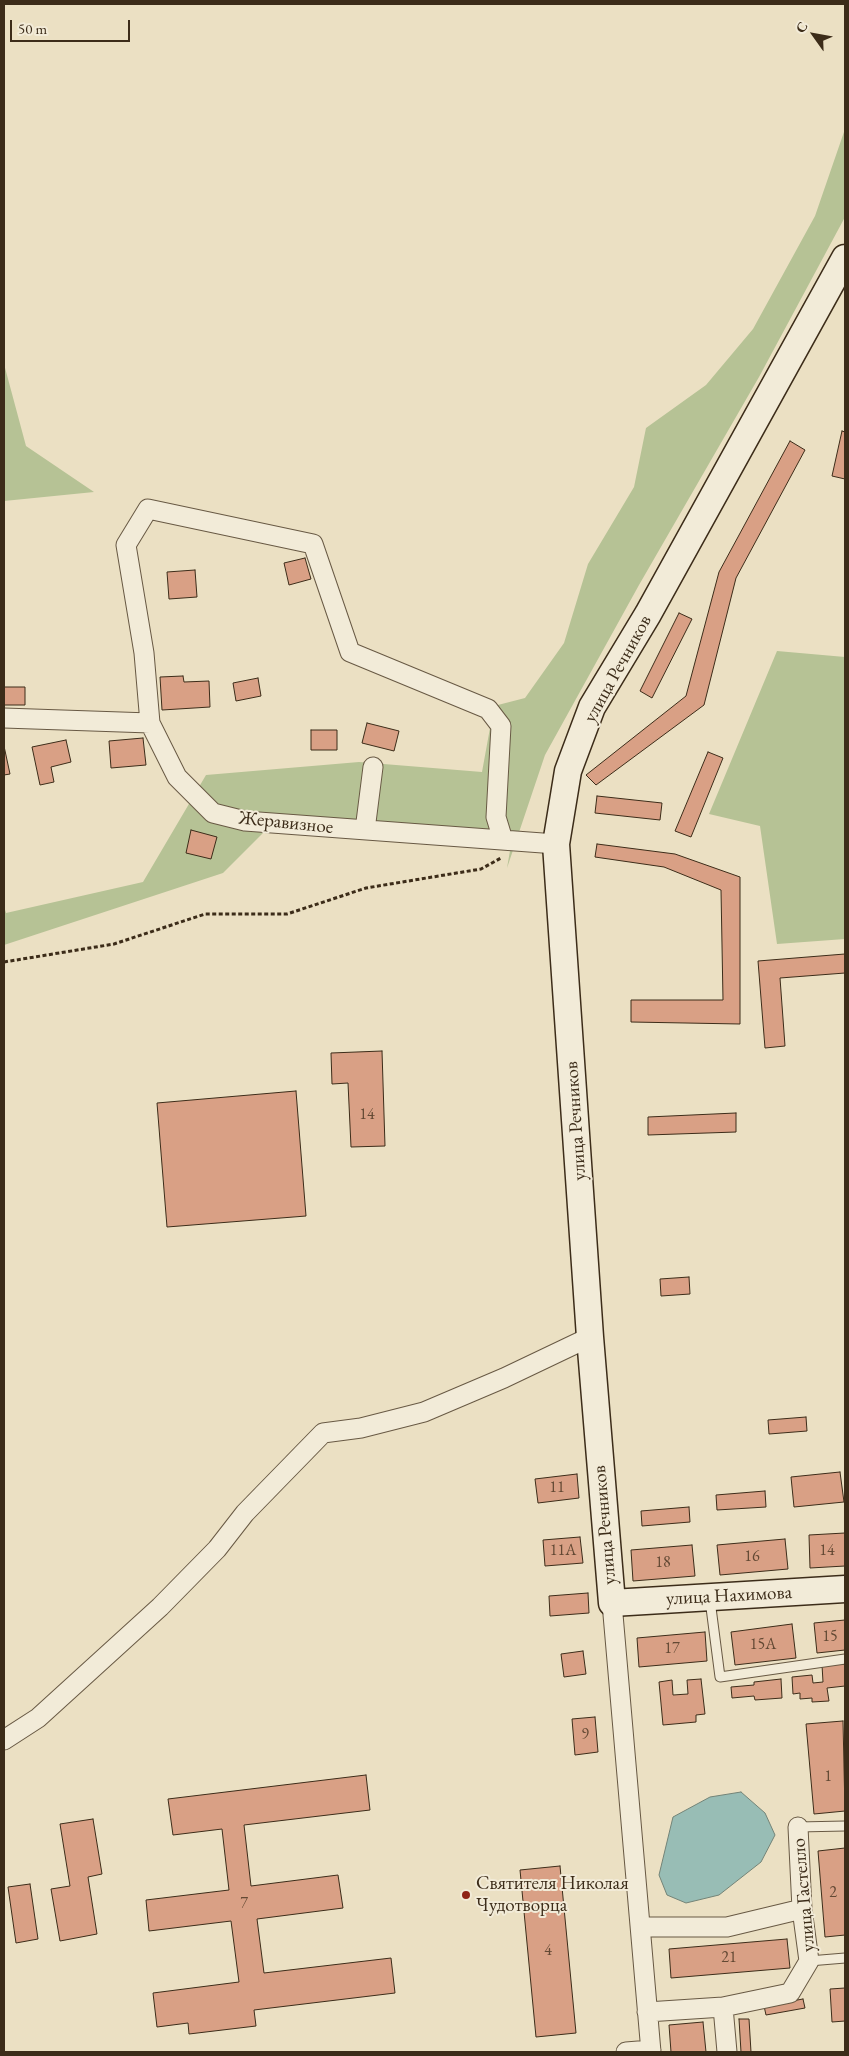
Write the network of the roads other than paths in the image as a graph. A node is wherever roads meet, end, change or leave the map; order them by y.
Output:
1 (845, 258) edge
2 (4, 718) edge
3 (150, 723) junction
4 (373, 767) dead end
5 (365, 830) junction
6 (503, 840) junction
7 (556, 844) junction
8 (590, 1338) junction
9 (845, 1589) edge
10 (710, 1597) junction
11 (612, 1603) junction
12 (845, 1659) edge
13 (4, 1740) edge
14 (845, 1826) edge
15 (798, 1827) joint
16 (802, 1909) junction
17 (641, 1927) junction
18 (845, 1958) edge
19 (809, 1961) junction
20 (724, 2007) junction
21 (647, 2012) junction
22 (651, 2051) edge
23 (626, 2052) edge
24 (727, 2052) edge

1 - 7 street, улица Речников
2 - 3 street
3 - 5 street, Жеравизное
3 - 6 street
4 - 5 street
5 - 6 street, Жеравизное
6 - 7 street, Жеравизное
7 - 8 street, улица Речников
8 - 11 street, улица Речников
8 - 13 street
9 - 10 street, улица Нахимова
10 - 11 street, улица Нахимова
10 - 12 lane
11 - 17 street, улица Речников
14 - 15 lane
15 - 16 street, улица Гастелло
16 - 17 street
16 - 19 street, улица Гастелло
17 - 21 street, улица Речников
18 - 19 lane
19 - 20 street, улица Гастелло
20 - 21 street, улица Гастелло
20 - 24 street
21 - 22 street, улица Речников
22 - 23 street

